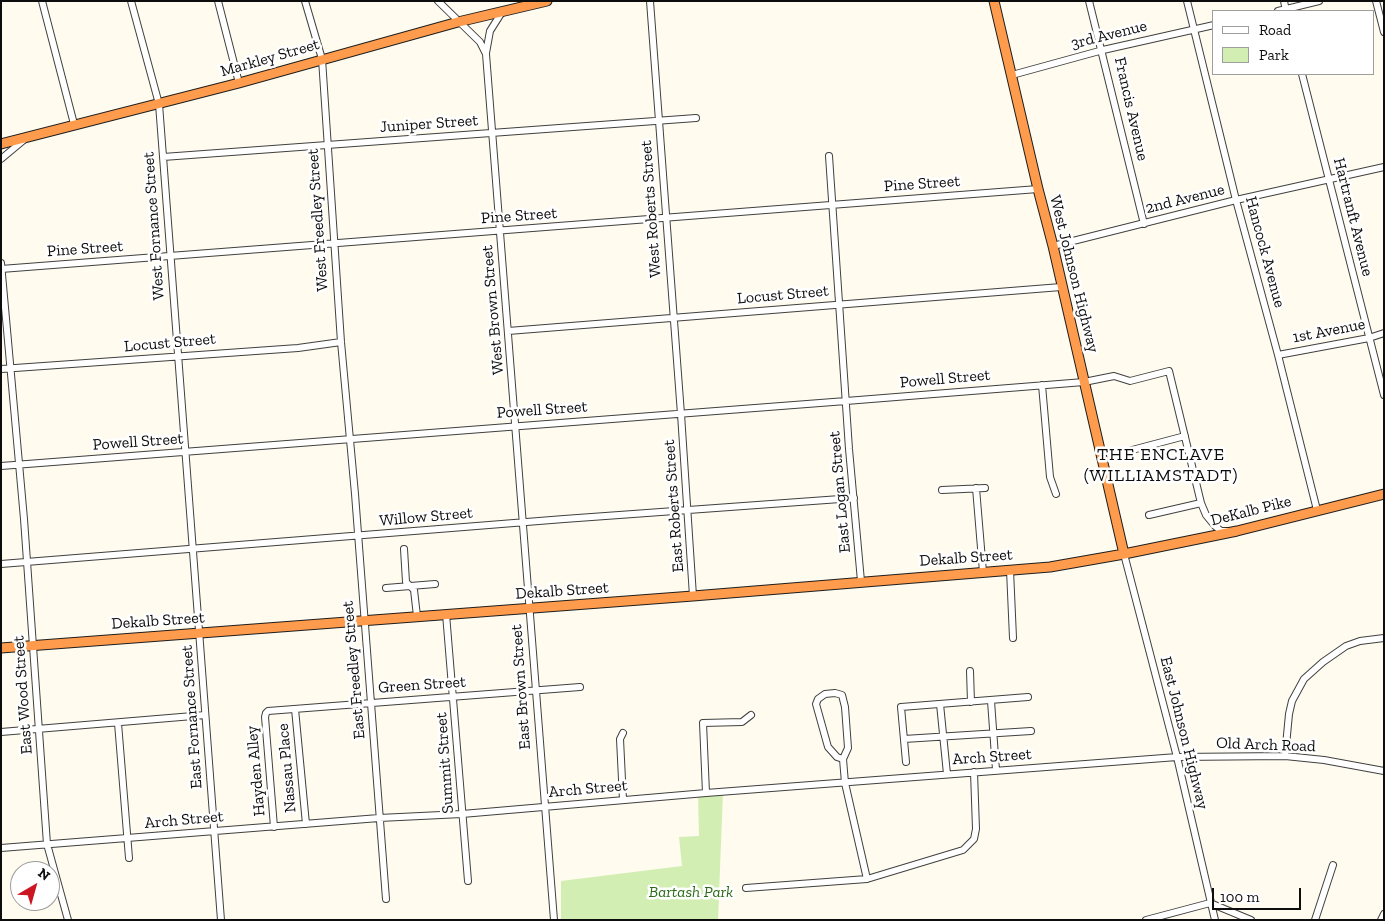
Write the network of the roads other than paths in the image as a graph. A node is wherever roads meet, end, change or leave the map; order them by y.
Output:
1 (42, 1) edge
2 (131, 1) edge
3 (218, 1) edge
4 (305, 1) edge
5 (438, 1) edge
6 (547, 1) edge
7 (650, 1) edge
8 (994, 1) edge
9 (1089, 1) edge
10 (1187, 1) edge
11 (1284, 1) edge
12 (1319, 1) edge
13 (1376, 1) edge
14 (1286, 10) edge
15 (502, 12) junction
16 (458, 22) junction
17 (1212, 25) edge
18 (1194, 29) junction
19 (1384, 32) edge
20 (1102, 50) junction
21 (486, 54) junction
22 (322, 59) junction
23 (1012, 75) junction
24 (1302, 75) edge
25 (239, 82) junction
26 (159, 104) junction
27 (696, 118) dead end
28 (658, 120) junction
29 (74, 124) junction
30 (492, 133) junction
31 (25, 139) junction
32 (1, 144) edge
33 (326, 145) junction
34 (828, 156) dead end
35 (163, 157) junction
36 (1, 159) edge
37 (1384, 167) edge
38 (1330, 179) junction
39 (1038, 189) junction
40 (1236, 200) junction
41 (832, 205) junction
42 (667, 218) junction
43 (1144, 224) junction
44 (500, 231) junction
45 (334, 243) junction
46 (1053, 246) junction
47 (169, 256) junction
48 (1, 263) edge
49 (2, 269) edge
50 (1061, 287) junction
51 (839, 304) junction
52 (673, 318) junction
53 (508, 331) junction
54 (1384, 333) edge
55 (1369, 338) junction
56 (341, 342) junction
57 (1278, 355) junction
58 (177, 357) junction
59 (1, 369) edge
60 (11, 369) junction
61 (1084, 382) junction
62 (1042, 385) junction
63 (1384, 395) edge
64 (846, 401) junction
65 (681, 414) junction
66 (515, 426) junction
67 (1185, 436) junction
68 (350, 440) junction
69 (1132, 450) dead end
70 (185, 453) junction
71 (19, 465) junction
72 (1, 466) edge
73 (976, 488) junction
74 (985, 488) dead end
75 (942, 490) dead end
76 (1056, 494) dead end
77 (1384, 494) edge
78 (854, 498) junction
79 (1201, 503) junction
80 (688, 510) junction
81 (1317, 510) junction
82 (1149, 515) dead end
83 (523, 522) junction
84 (1237, 531) junction
85 (358, 536) junction
86 (193, 549) junction
87 (404, 549) dead end
88 (1124, 554) junction
89 (27, 562) junction
90 (1, 564) edge
91 (1010, 570) junction
92 (983, 572) junction
93 (861, 581) junction
94 (435, 584) dead end
95 (409, 586) junction
96 (386, 588) dead end
97 (693, 596) junction
98 (529, 608) junction
99 (446, 614) junction
100 (417, 616) junction
101 (364, 621) junction
102 (200, 634) junction
103 (1013, 638) dead end
104 (1384, 638) edge
105 (33, 645) junction
106 (1, 648) edge
107 (970, 671) dead end
108 (580, 687) dead end
109 (537, 691) junction
110 (454, 697) junction
111 (1028, 698) dead end
112 (991, 701) junction
113 (971, 702) junction
114 (371, 703) junction
115 (940, 704) junction
116 (295, 709) junction
117 (266, 713) joint
118 (205, 715) junction
119 (751, 715) dead end
120 (118, 723) junction
121 (39, 729) junction
122 (1031, 731) dead end
123 (1, 732) edge
124 (623, 733) dead end
125 (993, 734) junction
126 (943, 737) junction
127 (904, 739) junction
128 (1285, 756) junction
129 (1177, 757) junction
130 (843, 760) junction
131 (906, 762) dead end
132 (996, 770) junction
133 (1384, 771) edge
134 (974, 772) junction
135 (947, 774) junction
136 (845, 783) junction
137 (706, 793) junction
138 (623, 800) junction
139 (545, 807) junction
140 (462, 814) junction
141 (379, 818) junction
142 (306, 824) junction
143 (274, 827) junction
144 (215, 832) junction
145 (128, 838) junction
146 (48, 844) junction
147 (1, 848) edge
148 (129, 858) dead end
149 (1333, 865) dead end
150 (866, 879) junction
151 (468, 881) dead end
152 (746, 888) dead end
153 (386, 898) dead end
154 (1210, 903) junction
155 (1384, 914) edge
156 (554, 918) edge
157 (68, 920) edge
158 (221, 920) edge
159 (1146, 920) edge
160 (1215, 920) edge
161 (1251, 920) edge
162 (1315, 920) edge
163 (1382, 920) edge

1 - 29 street
2 - 26 street, West Fornance Street
3 - 25 street
4 - 22 street, West Freedley Street
5 - 16 street
6 - 15 highway, Markley Street
7 - 28 street, West Roberts Street
8 - 23 highway, West Johnson Highway
9 - 20 street, Francis Avenue
10 - 18 street, Hancock Avenue
11 - 14 street
12 - 14 street
13 - 19 street
15 - 16 highway, Markley Street
15 - 21 street, West Brown Street
16 - 21 street
16 - 22 highway, Markley Street
17 - 18 street, 3rd Avenue
18 - 20 street, 3rd Avenue
18 - 40 street, Hancock Avenue
20 - 23 street, 3rd Avenue
20 - 43 street, Francis Avenue
21 - 30 street, West Brown Street
22 - 25 highway, Markley Street
22 - 33 street, West Freedley Street
23 - 39 highway, West Johnson Highway
24 - 38 street, Hartranft Avenue
25 - 26 highway, Markley Street
26 - 29 highway, Markley Street
26 - 35 street, West Fornance Street
27 - 28 street, Juniper Street
28 - 30 street, Juniper Street
28 - 42 street, West Roberts Street
29 - 31 highway, Markley Street
30 - 33 street, Juniper Street
30 - 44 street, West Brown Street
31 - 32 highway, Markley Street
31 - 36 street
33 - 35 street, Juniper Street
33 - 45 street, West Freedley Street
34 - 41 street, East Logan Street
35 - 47 street, West Fornance Street
37 - 38 street, 2nd Avenue
38 - 40 street, 2nd Avenue
38 - 55 street, Hartranft Avenue
39 - 41 street, Pine Street
39 - 46 highway, West Johnson Highway
40 - 43 street, 2nd Avenue
40 - 57 street, Hancock Avenue
41 - 42 street, Pine Street
41 - 51 street, East Logan Street
42 - 44 street, Pine Street
42 - 52 street, West Roberts Street
43 - 46 street, 2nd Avenue
44 - 45 street, Pine Street
44 - 53 street, West Brown Street
45 - 47 street, Pine Street
45 - 56 street, West Freedley Street
46 - 50 highway, West Johnson Highway
47 - 49 street, Pine Street
47 - 58 street, West Fornance Street
48 - 49 street, East Wood Street
49 - 60 street, East Wood Street
50 - 51 street, Locust Street
50 - 61 highway, West Johnson Highway
51 - 52 street, Locust Street
51 - 64 street, East Logan Street
52 - 53 street, Locust Street
52 - 65 street, West Roberts Street
53 - 66 street, West Brown Street
54 - 55 street, 1st Avenue
55 - 57 street, 1st Avenue
55 - 63 street, Hartranft Avenue
56 - 58 street, Locust Street
56 - 68 street, West Freedley Street
57 - 81 street, Hancock Avenue
58 - 60 street, Locust Street
58 - 70 street, West Fornance Street
59 - 60 street, Locust Street
60 - 71 street, East Wood Street
61 - 62 street, Powell Street
61 - 67 street, Powell Street
61 - 88 highway, West Johnson Highway
62 - 64 street, Powell Street
62 - 76 street
64 - 65 street, Powell Street
64 - 78 street, East Logan Street
65 - 66 street, Powell Street
65 - 80 street, East Roberts Street
66 - 68 street, Powell Street
66 - 83 street, East Brown Street
67 - 69 street
67 - 79 street
68 - 70 street, Powell Street
68 - 85 street, East Freedley Street
70 - 71 street, Powell Street
70 - 86 street, East Fornance Street
71 - 72 street, Powell Street
71 - 89 street, East Wood Street
73 - 74 street
73 - 75 street
73 - 92 street
77 - 81 highway, DeKalb Pike
78 - 80 street, Willow Street
78 - 93 street, East Logan Street
79 - 82 street
79 - 84 street
80 - 83 street, Willow Street
80 - 97 street, East Roberts Street
81 - 84 highway, DeKalb Pike
83 - 85 street, Willow Street
83 - 98 street, East Brown Street
84 - 88 highway, DeKalb Pike
85 - 86 street, Willow Street
85 - 101 street, East Freedley Street
86 - 89 street, Willow Street
86 - 102 street, East Fornance Street
87 - 95 street
88 - 91 highway, Dekalb Street
88 - 129 street, East Johnson Highway
89 - 90 street, Willow Street
89 - 105 street, East Wood Street
91 - 92 highway, Dekalb Street
91 - 103 street
92 - 93 highway, Dekalb Street
93 - 97 highway, Dekalb Street
94 - 95 street
95 - 96 street
95 - 100 street
97 - 98 highway, Dekalb Street
98 - 99 highway, Dekalb Street
98 - 109 street, East Brown Street
99 - 100 highway, Dekalb Street
99 - 110 street, Summit Street
100 - 101 highway, Dekalb Street
101 - 102 highway, Dekalb Street
101 - 114 street, East Freedley Street
102 - 105 highway, Dekalb Street
102 - 118 street, East Fornance Street
104 - 128 street
105 - 106 highway, Dekalb Street
105 - 121 street, East Wood Street
107 - 113 street
108 - 109 street, Green Street
109 - 110 street, Green Street
109 - 139 street, East Brown Street
110 - 114 street, Green Street
110 - 140 street, Summit Street
111 - 112 street
112 - 113 street
112 - 125 street
113 - 115 street
114 - 116 street, Green Street
114 - 141 street, East Freedley Street
115 - 126 street
115 - 127 street
116 - 117 street, Green Street
116 - 142 street, Nassau Place
117 - 143 street, Hayden Alley
118 - 120 street
118 - 144 street, East Fornance Street
119 - 137 street
120 - 121 street
120 - 145 street
121 - 123 street
121 - 146 street, East Wood Street
122 - 125 street
124 - 138 street
125 - 126 street
125 - 132 street
126 - 127 street
126 - 135 street
127 - 131 street
128 - 129 street, Old Arch Road
128 - 133 street, Old Arch Road
129 - 132 street, Arch Street
129 - 154 street, East Johnson Highway
130 - 130 street
130 - 136 street
132 - 134 street, Arch Street
134 - 135 street, Arch Street
134 - 150 street
135 - 136 street, Arch Street
136 - 137 street, Arch Street
136 - 150 street
137 - 138 street, Arch Street
138 - 139 street, Arch Street
139 - 140 street, Arch Street
139 - 156 street, East Brown Street
140 - 141 street, Arch Street
140 - 151 street, Summit Street
141 - 142 street, Arch Street
141 - 153 street, East Freedley Street
142 - 143 street, Arch Street
143 - 144 street, Arch Street
144 - 145 street, Arch Street
144 - 158 street, East Fornance Street
145 - 146 street, Arch Street
145 - 148 street
146 - 147 street, Arch Street
146 - 157 street, East Wood Street
149 - 162 street
150 - 152 street
154 - 159 street
154 - 160 street, East Johnson Highway
154 - 161 street
155 - 163 street

